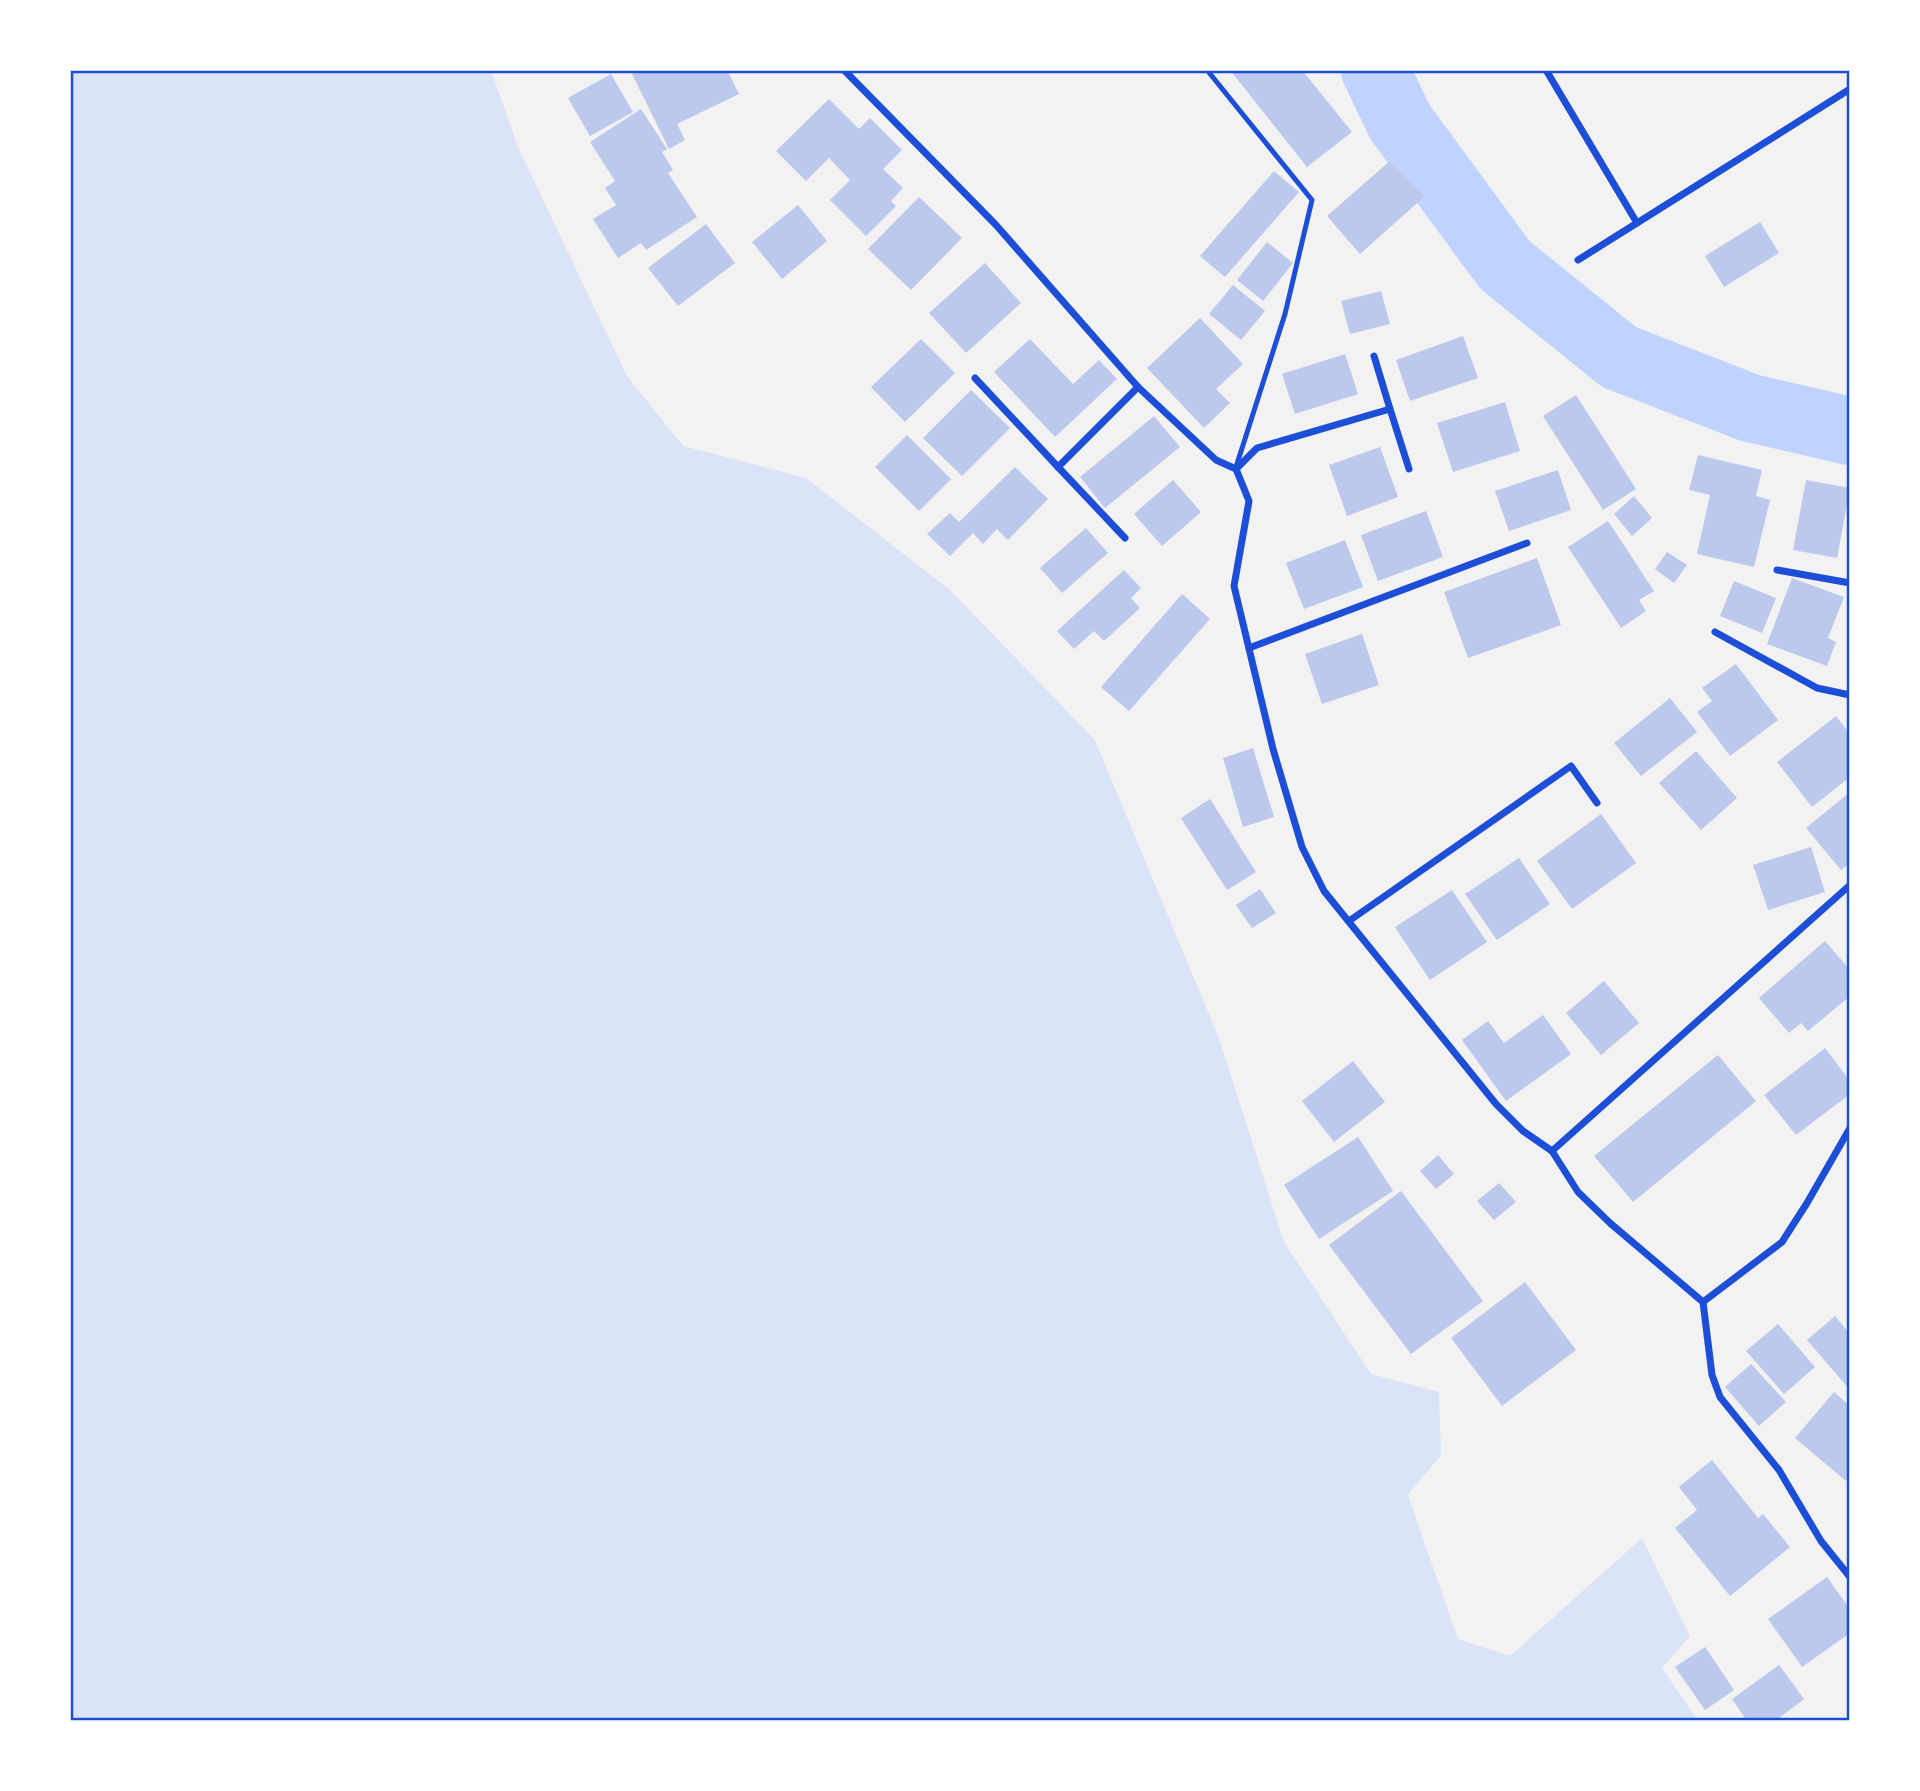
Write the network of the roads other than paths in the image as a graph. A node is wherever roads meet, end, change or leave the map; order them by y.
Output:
1 (844, 70) edge
2 (1206, 70) edge
3 (1546, 70) edge
4 (1850, 89) edge
5 (1637, 223) junction
6 (1578, 260) dead end
7 (1374, 356) dead end
8 (975, 379) dead end
9 (1138, 387) junction
10 (1390, 409) junction
11 (1058, 467) junction
12 (1236, 469) junction
13 (1409, 469) dead end
14 (1125, 538) dead end
15 (1527, 543) dead end
16 (1777, 570) dead end
17 (1850, 583) edge
18 (1716, 632) dead end
19 (1249, 648) junction
20 (1850, 695) edge
21 (1597, 803) dead end
22 (1850, 885) edge
23 (1349, 921) junction
24 (1850, 1128) edge
25 (1552, 1151) junction
26 (1703, 1302) junction
27 (1850, 1577) edge

1 - 9 street
2 - 12 lane
3 - 5 street
4 - 5 street
5 - 6 street
7 - 10 street
8 - 11 street
9 - 11 street
9 - 12 street
10 - 12 street
10 - 13 street
11 - 14 street
12 - 19 street
15 - 19 street
16 - 17 street
18 - 20 street
19 - 23 street
21 - 23 street
22 - 25 street
23 - 25 street
24 - 26 street
25 - 26 street
26 - 27 street

